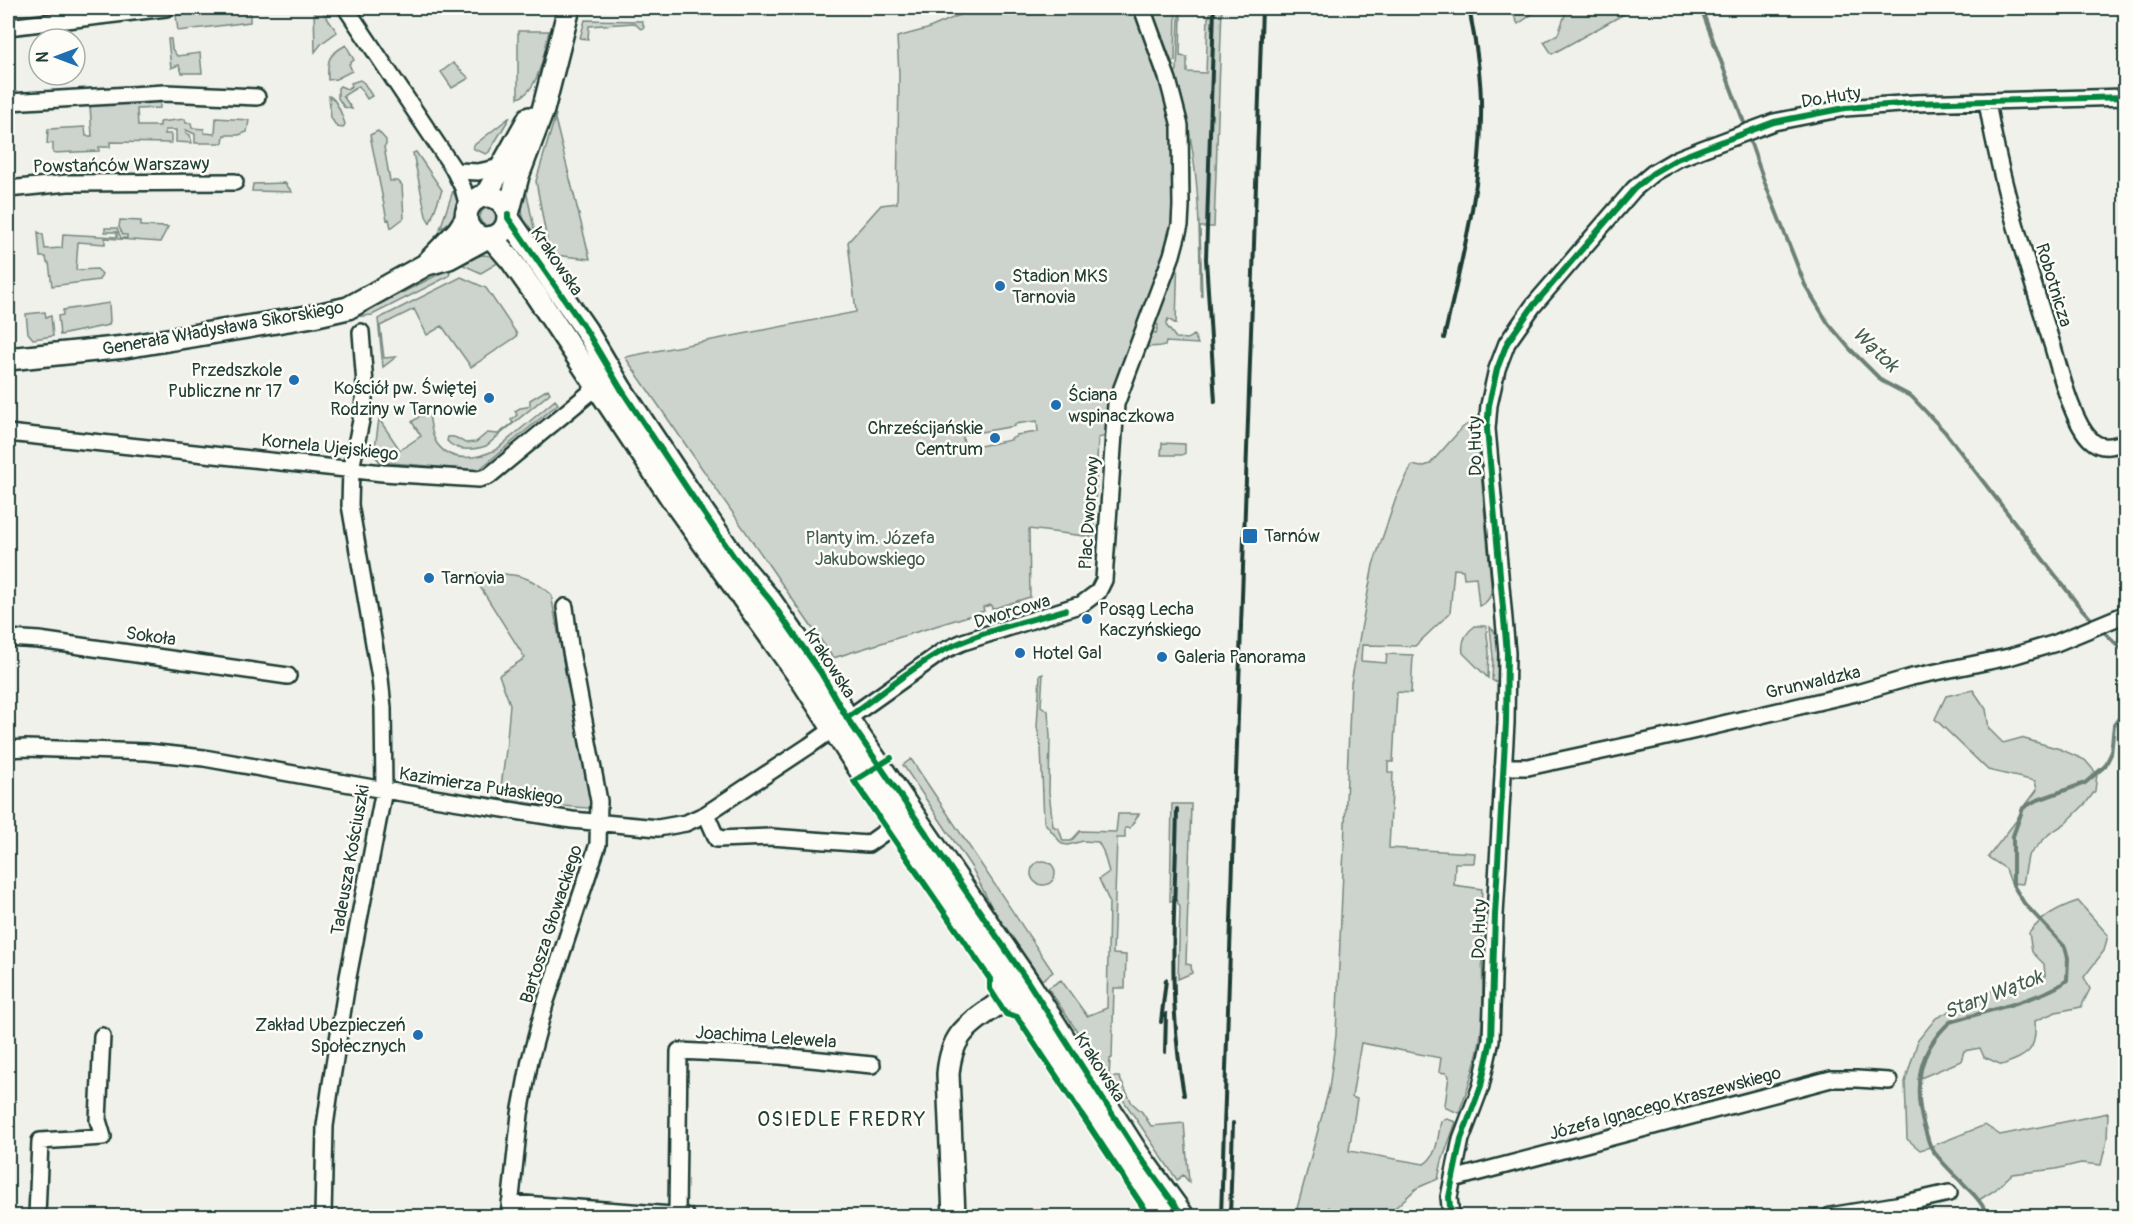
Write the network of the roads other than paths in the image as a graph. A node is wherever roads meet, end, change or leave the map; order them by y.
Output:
1 (166, 8) edge
2 (346, 8) edge
3 (568, 8) edge
4 (1142, 8) edge
5 (8, 27) edge
6 (551, 78) junction
7 (257, 97) dead end
8 (2126, 97) edge
9 (1986, 101) junction
10 (8, 102) edge
11 (501, 167) junction
12 (455, 170) junction
13 (235, 182) dead end
14 (8, 189) edge
15 (477, 204) junction
16 (508, 216) junction
17 (489, 238) junction
18 (427, 264) junction
19 (361, 332) dead end
20 (8, 359) edge
21 (605, 383) junction
22 (8, 433) edge
23 (2126, 442) edge
24 (351, 469) junction
25 (565, 607) dead end
26 (1065, 610) joint
27 (2120, 617) edge
28 (8, 638) edge
29 (288, 676) dead end
30 (840, 723) junction
31 (8, 749) edge
32 (1503, 767) junction
33 (384, 790) junction
34 (706, 814) junction
35 (600, 824) junction
36 (896, 824) junction
37 (1020, 987) junction
38 (102, 1036) dead end
39 (872, 1065) dead end
40 (1889, 1081) dead end
41 (1454, 1179) junction
42 (1949, 1193) dead end
43 (509, 1210) edge
44 (37, 1216) edge
45 (323, 1216) edge
46 (681, 1216) edge
47 (954, 1216) edge
48 (1162, 1216) edge
49 (1183, 1216) edge
50 (1451, 1216) edge
51 (1830, 1216) edge

1 - 5 street
2 - 12 street
3 - 6 street
4 - 26 street, Plac Dworcowy
6 - 11 street, Generała Władysława Sikorskiego
6 - 16 street
7 - 10 street
8 - 9 street, Do Huty
9 - 23 street, Robotnicza
9 - 32 street, Do Huty
11 - 12 street
11 - 15 street, Generała Władysława Sikorskiego
12 - 15 street
13 - 14 street, Powstańców Warszawy
15 - 16 street
15 - 17 street
15 - 18 street, Generała Władysława Sikorskiego
16 - 17 street
16 - 21 street, Krakowska
17 - 18 street, Generała Władysława Sikorskiego
17 - 21 street, Krakowska
18 - 20 street, Generała Władysława Sikorskiego
19 - 24 street, Tadeusza Kościuszki
21 - 24 street, Kornela Ujejskiego
21 - 30 street, Krakowska
22 - 24 street, Kornela Ujejskiego
24 - 33 street, Tadeusza Kościuszki
25 - 35 street, Bartosza Głowackiego
26 - 30 street, Dworcowa
27 - 32 street, Grunwaldzka
28 - 29 street, Sokoła
30 - 34 street, Kazimierza Pułaskiego
30 - 36 street, Krakowska
30 - 37 street, Krakowska
31 - 33 street, Kazimierza Pułaskiego
32 - 41 street, Do Huty
33 - 35 street, Kazimierza Pułaskiego
33 - 45 street, Tadeusza Kościuszki
34 - 35 street, Kazimierza Pułaskiego
34 - 36 street
35 - 43 street, Bartosza Głowackiego
36 - 37 street, Krakowska
37 - 47 street
37 - 48 street, Krakowska
37 - 49 street, Krakowska
38 - 44 street
39 - 46 street, Joachima Lelewela
40 - 41 street, Józefa Ignacego Kraszewskiego
41 - 50 street, Do Huty
42 - 51 street
43 - 46 street

